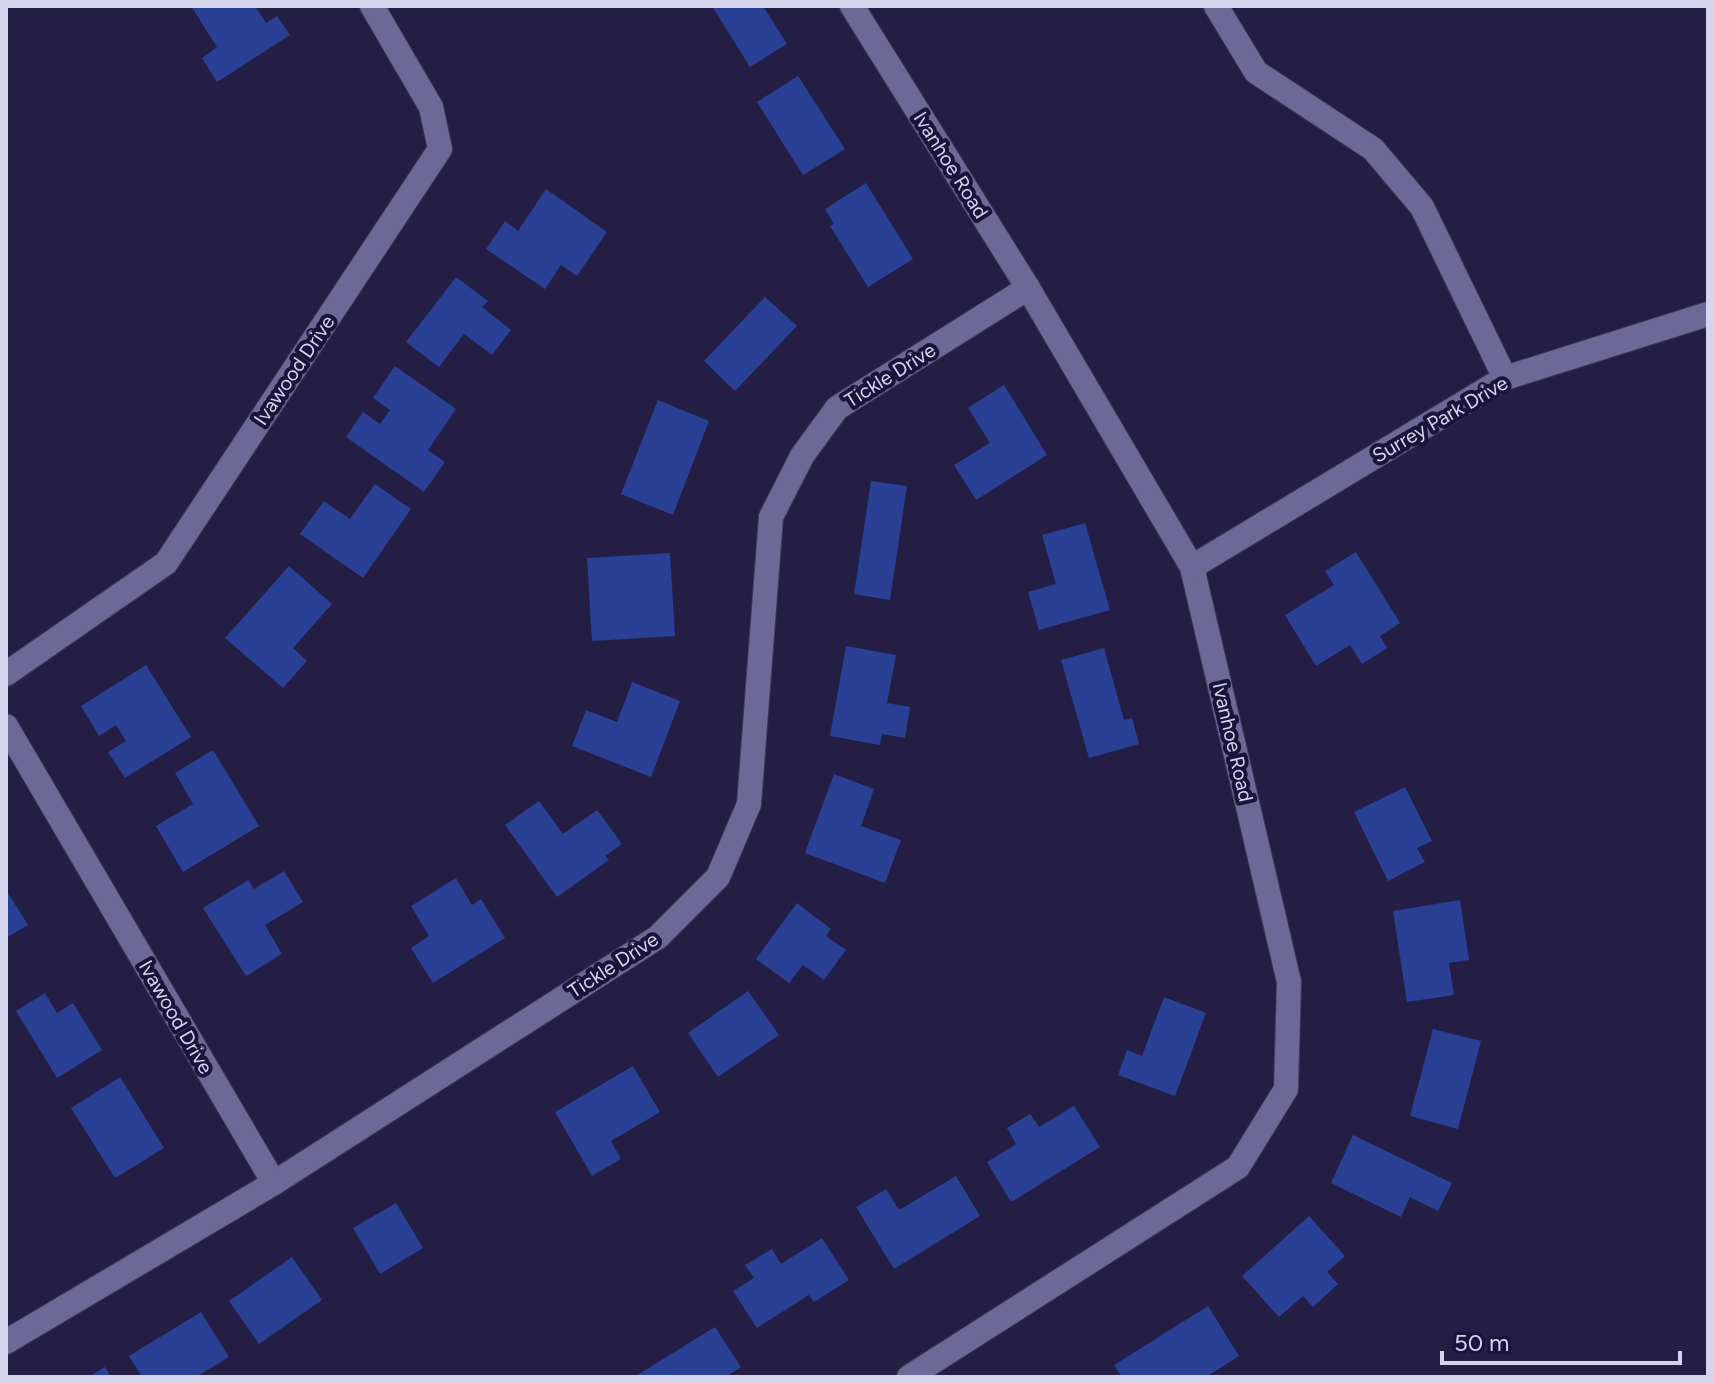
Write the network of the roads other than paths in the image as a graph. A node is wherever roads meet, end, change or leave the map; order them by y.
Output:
1 (372, 6) edge
2 (852, 6) edge
3 (1216, 6) edge
4 (1028, 288) junction
5 (1708, 314) edge
6 (1505, 378) junction
7 (1192, 567) junction
8 (6, 674) edge
9 (6, 726) edge
10 (274, 1183) junction
11 (6, 1342) edge
12 (909, 1377) edge

1 - 8 street, Ivawood Drive
2 - 4 street, Ivanhoe Road
3 - 6 street
4 - 7 street, Ivanhoe Road
4 - 10 street, Tickle Drive
5 - 6 street, Surrey Park Drive
6 - 7 street, Surrey Park Drive
7 - 12 street, Ivanhoe Road
9 - 10 street, Ivawood Drive
10 - 11 street, Tickle Drive

